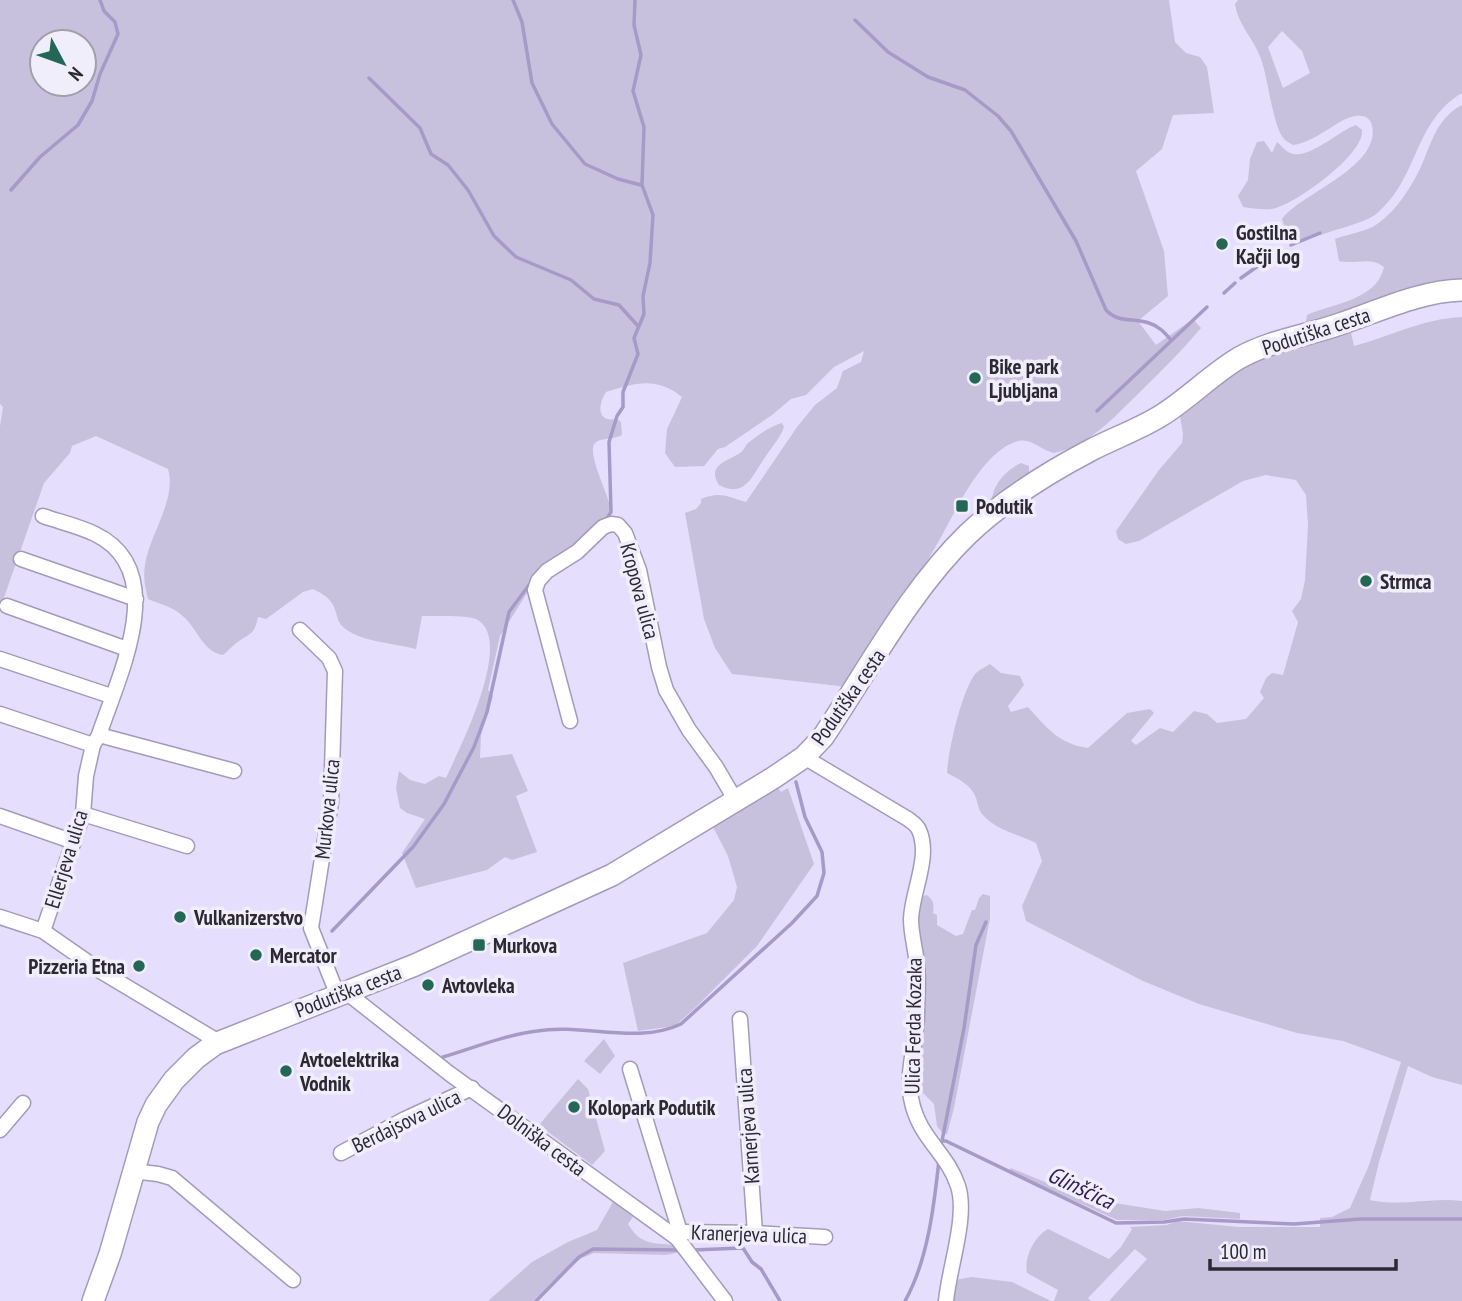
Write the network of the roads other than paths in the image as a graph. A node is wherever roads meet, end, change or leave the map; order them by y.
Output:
1 (1462, 290) edge
2 (43, 516) dead end
3 (21, 559) dead end
4 (135, 599) junction
5 (7, 606) dead end
6 (300, 630) dead end
7 (127, 649) junction
8 (0, 659) edge
9 (111, 696) junction
10 (0, 714) edge
11 (570, 721) dead end
12 (96, 740) junction
13 (804, 757) junction
14 (234, 771) dead end
15 (736, 801) junction
16 (83, 814) junction
17 (0, 816) edge
18 (74, 842) junction
19 (187, 846) dead end
20 (0, 917) edge
21 (43, 931) junction
22 (342, 994) junction
23 (740, 1019) dead end
24 (219, 1042) junction
25 (629, 1069) dead end
26 (472, 1088) junction
27 (23, 1103) dead end
28 (0, 1130) edge
29 (341, 1153) dead end
30 (132, 1171) junction
31 (755, 1233) junction
32 (825, 1237) dead end
33 (684, 1242) junction
34 (293, 1280) dead end
35 (93, 1301) edge
36 (725, 1301) edge
37 (946, 1301) edge

1 - 13 street, Podutiška cesta
2 - 4 street, Ellerjeva ulica
3 - 4 street
4 - 7 street, Ellerjeva ulica
5 - 7 street
6 - 22 street, Murkova ulica
7 - 9 street, Ellerjeva ulica
8 - 9 street
9 - 12 street, Ellerjeva ulica
10 - 12 street
11 - 15 street, Kropova ulica
12 - 14 street
12 - 16 street, Ellerjeva ulica
13 - 15 street, Podutiška cesta
13 - 37 street, Ulica Ferda Kozaka
15 - 22 street, Podutiška cesta
16 - 18 street, Ellerjeva ulica
16 - 19 street
17 - 18 street
18 - 21 street, Ellerjeva ulica
20 - 21 street
21 - 24 street
22 - 24 street, Podutiška cesta
22 - 26 street, Dolniška cesta
23 - 31 street, Karnerjeva ulica
24 - 30 street, Podutiška cesta
25 - 33 street
26 - 29 street, Berdajsova ulica
26 - 33 street, Dolniška cesta
27 - 28 street
30 - 34 street
30 - 35 street, Podutiška cesta
31 - 32 street, Kranerjeva ulica
31 - 33 street, Kranerjeva ulica
33 - 36 street, Dolniška cesta

